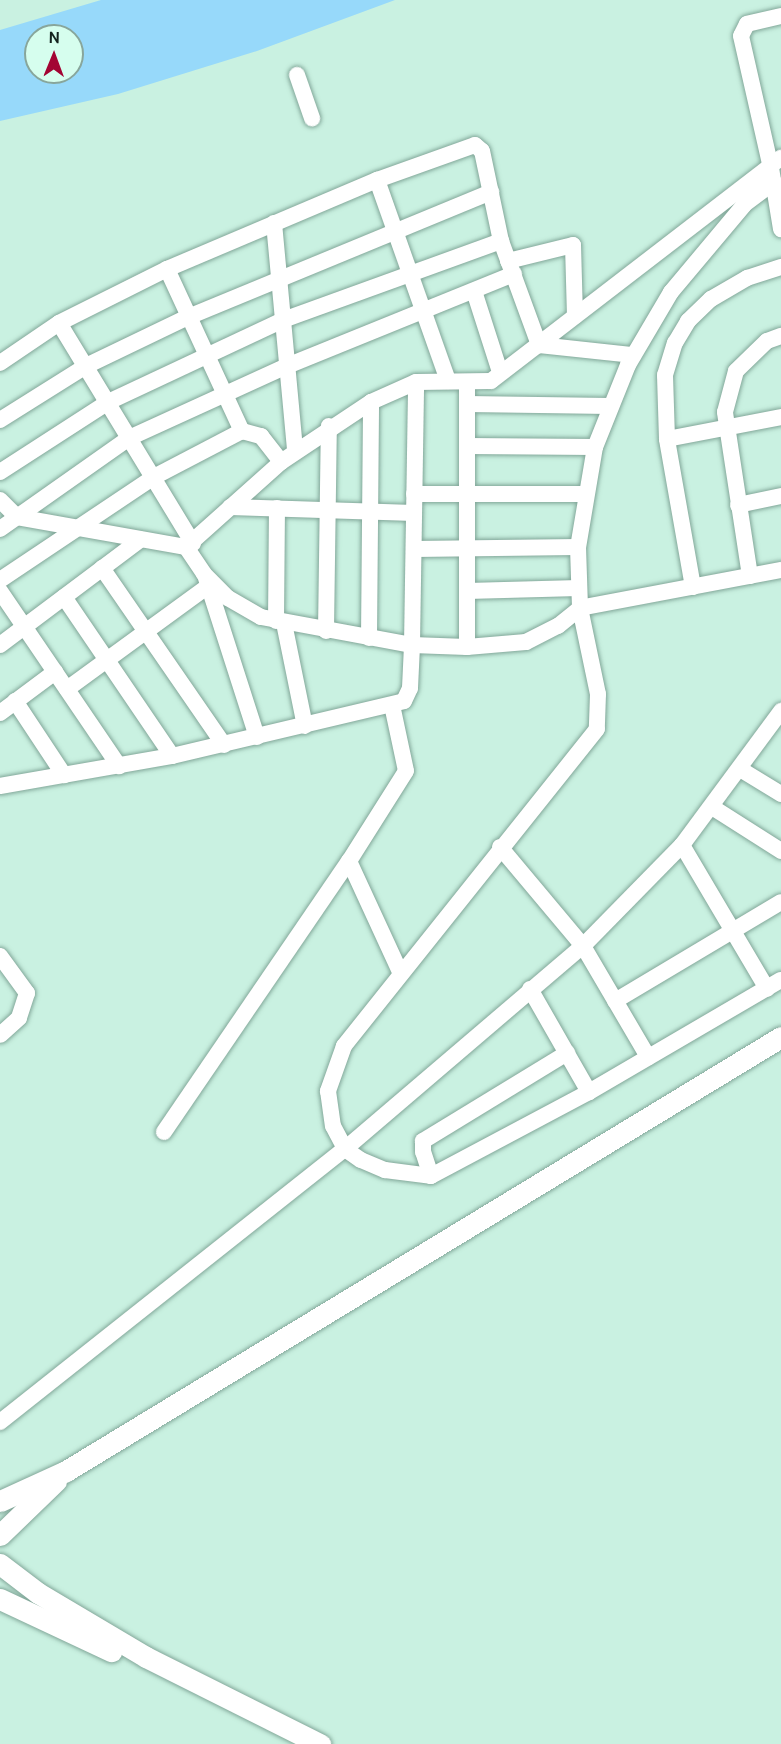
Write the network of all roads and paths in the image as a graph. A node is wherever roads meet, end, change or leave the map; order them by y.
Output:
1 (781, 16) edge
2 (297, 75) dead end
3 (312, 118) dead end
4 (777, 165) edge
5 (376, 180) junction
6 (492, 192) junction
7 (274, 223) junction
8 (781, 229) edge
9 (394, 230) junction
10 (501, 241) junction
11 (781, 267) edge
12 (511, 268) junction
13 (167, 269) junction
14 (409, 273) junction
15 (278, 277) junction
16 (474, 291) junction
17 (423, 310) junction
18 (575, 316) junction
19 (188, 317) junction
20 (283, 320) junction
21 (59, 323) junction
22 (781, 336) edge
23 (539, 345) junction
24 (633, 355) junction
25 (207, 356) junction
26 (0, 363) edge
27 (86, 366) junction
28 (287, 366) junction
29 (500, 372) junction
30 (448, 381) junction
31 (416, 382) junction
32 (467, 382) junction
33 (226, 397) junction
34 (108, 402) junction
35 (371, 402) junction
36 (467, 404) junction
37 (610, 406) junction
38 (781, 417) edge
39 (0, 420) edge
40 (329, 426) junction
41 (726, 428) junction
42 (242, 431) junction
43 (129, 438) junction
44 (667, 439) junction
45 (467, 446) junction
46 (595, 447) junction
47 (295, 450) junction
48 (281, 462) junction
49 (0, 472) edge
50 (154, 477) junction
51 (414, 494) junction
52 (467, 494) junction
53 (585, 494) junction
54 (781, 496) edge
55 (0, 500) edge
56 (738, 505) junction
57 (230, 507) junction
58 (277, 508) junction
59 (328, 510) junction
60 (370, 511) junction
61 (414, 513) junction
62 (17, 517) junction
63 (75, 527) junction
64 (0, 529) edge
65 (141, 539) junction
66 (190, 545) junction
67 (578, 547) junction
68 (467, 548) junction
69 (414, 549) junction
70 (102, 568) junction
71 (781, 570) edge
72 (750, 576) junction
73 (0, 580) edge
74 (206, 580) junction
75 (693, 587) junction
76 (579, 588) junction
77 (0, 591) edge
78 (467, 591) junction
79 (64, 597) junction
80 (580, 608) junction
81 (280, 622) junction
82 (24, 627) junction
83 (326, 631) junction
84 (146, 632) junction
85 (369, 638) junction
86 (0, 645) edge
87 (412, 645) junction
88 (467, 647) junction
89 (107, 660) junction
90 (55, 672) junction
91 (67, 689) junction
92 (15, 701) junction
93 (392, 705) junction
94 (781, 711) edge
95 (0, 712) edge
96 (305, 726) junction
97 (257, 737) junction
98 (224, 745) junction
99 (172, 756) junction
100 (119, 766) junction
101 (740, 769) junction
102 (64, 775) junction
103 (0, 786) edge
104 (781, 795) edge
105 (712, 807) junction
106 (682, 845) junction
107 (500, 847) junction
108 (781, 851) edge
109 (349, 861) junction
110 (781, 902) edge
111 (733, 931) junction
112 (583, 946) junction
113 (0, 956) edge
114 (401, 974) junction
115 (774, 984) edge
116 (530, 989) junction
117 (615, 1001) junction
118 (0, 1035) edge
119 (781, 1037) edge
120 (567, 1053) junction
121 (648, 1057) junction
122 (589, 1092) junction
123 (164, 1132) dead end
124 (345, 1149) junction
125 (431, 1176) junction
126 (0, 1422) edge
127 (66, 1471) junction
128 (0, 1501) edge
129 (0, 1535) edge
130 (0, 1564) edge
131 (0, 1599) edge
132 (289, 1744) edge
133 (320, 1744) edge

1 - 4 street
2 - 3 street
4 - 8 street
4 - 18 street
4 - 24 street
5 - 6 street
5 - 7 street
5 - 9 street
6 - 9 street
6 - 10 street
7 - 13 street
7 - 15 street
9 - 14 street
9 - 15 street
10 - 12 street
10 - 14 street
11 - 44 street
12 - 16 street
12 - 18 street
12 - 23 street
13 - 19 street
13 - 21 street
14 - 17 street
14 - 20 street
15 - 19 street
15 - 20 street
16 - 17 street
16 - 29 street
17 - 28 street
17 - 30 street
18 - 23 street
19 - 25 street
19 - 27 street
20 - 25 street
20 - 28 street
21 - 26 street
21 - 27 street
22 - 41 street
23 - 24 street
23 - 29 street
24 - 37 street
25 - 33 street
25 - 34 street
27 - 34 street
27 - 39 street
28 - 33 street
28 - 47 street
29 - 32 street
30 - 31 street
30 - 32 street
31 - 35 street
31 - 51 street
32 - 36 street
33 - 42 street
33 - 43 street
34 - 43 street
34 - 49 street
35 - 40 street
35 - 60 street
36 - 37 street
36 - 45 street
37 - 46 street
38 - 41 street
40 - 47 street
40 - 59 street
41 - 44 street
41 - 56 street
42 - 48 street
42 - 50 street
43 - 50 street
43 - 62 street
44 - 75 street
45 - 46 street
45 - 52 street
46 - 53 street
47 - 48 street
48 - 57 street
50 - 63 street
50 - 66 street
51 - 52 street
51 - 61 street
52 - 53 street
52 - 68 street
53 - 67 street
54 - 56 street
55 - 62 street
56 - 72 street
57 - 58 street
57 - 66 street
58 - 59 street
58 - 81 street
59 - 60 street
59 - 83 street
60 - 61 street
60 - 85 street
61 - 69 street
62 - 63 street
62 - 64 street
63 - 65 street
63 - 73 street
65 - 66 street
65 - 70 street
66 - 74 street
67 - 68 street
67 - 76 street
68 - 69 street
68 - 78 street
69 - 87 street
70 - 79 street
70 - 84 street
71 - 72 street
72 - 75 street
74 - 81 street
74 - 84 street
74 - 97 street
75 - 80 street
76 - 78 street
76 - 80 street
77 - 82 street
78 - 88 street
79 - 82 street
79 - 89 street
80 - 88 street
80 - 107 street
81 - 83 street
81 - 96 street
82 - 86 street
82 - 90 street
83 - 85 street
84 - 89 street
84 - 98 street
85 - 87 street
87 - 88 street
87 - 93 street
89 - 91 street
89 - 99 street
90 - 91 street
90 - 92 street
91 - 100 street
92 - 95 street
92 - 102 street
93 - 96 street
93 - 109 street
94 - 101 street
96 - 97 street
97 - 98 street
98 - 99 street
99 - 100 street
100 - 102 street
101 - 104 street
101 - 105 street
102 - 103 street
105 - 106 street
105 - 108 street
106 - 111 street
106 - 112 street
107 - 112 street
107 - 114 street
109 - 114 street
109 - 123 street
110 - 111 street
111 - 115 street
111 - 117 street
112 - 116 street
112 - 117 street
113 - 118 street
114 - 124 street
115 - 121 street
116 - 120 street
116 - 124 street
117 - 121 street
119 - 127 main road
120 - 122 street
120 - 125 street
121 - 122 street
122 - 125 street
124 - 125 street
124 - 126 street
127 - 128 main road
127 - 129 main road
130 - 133 main road
131 - 132 main road

